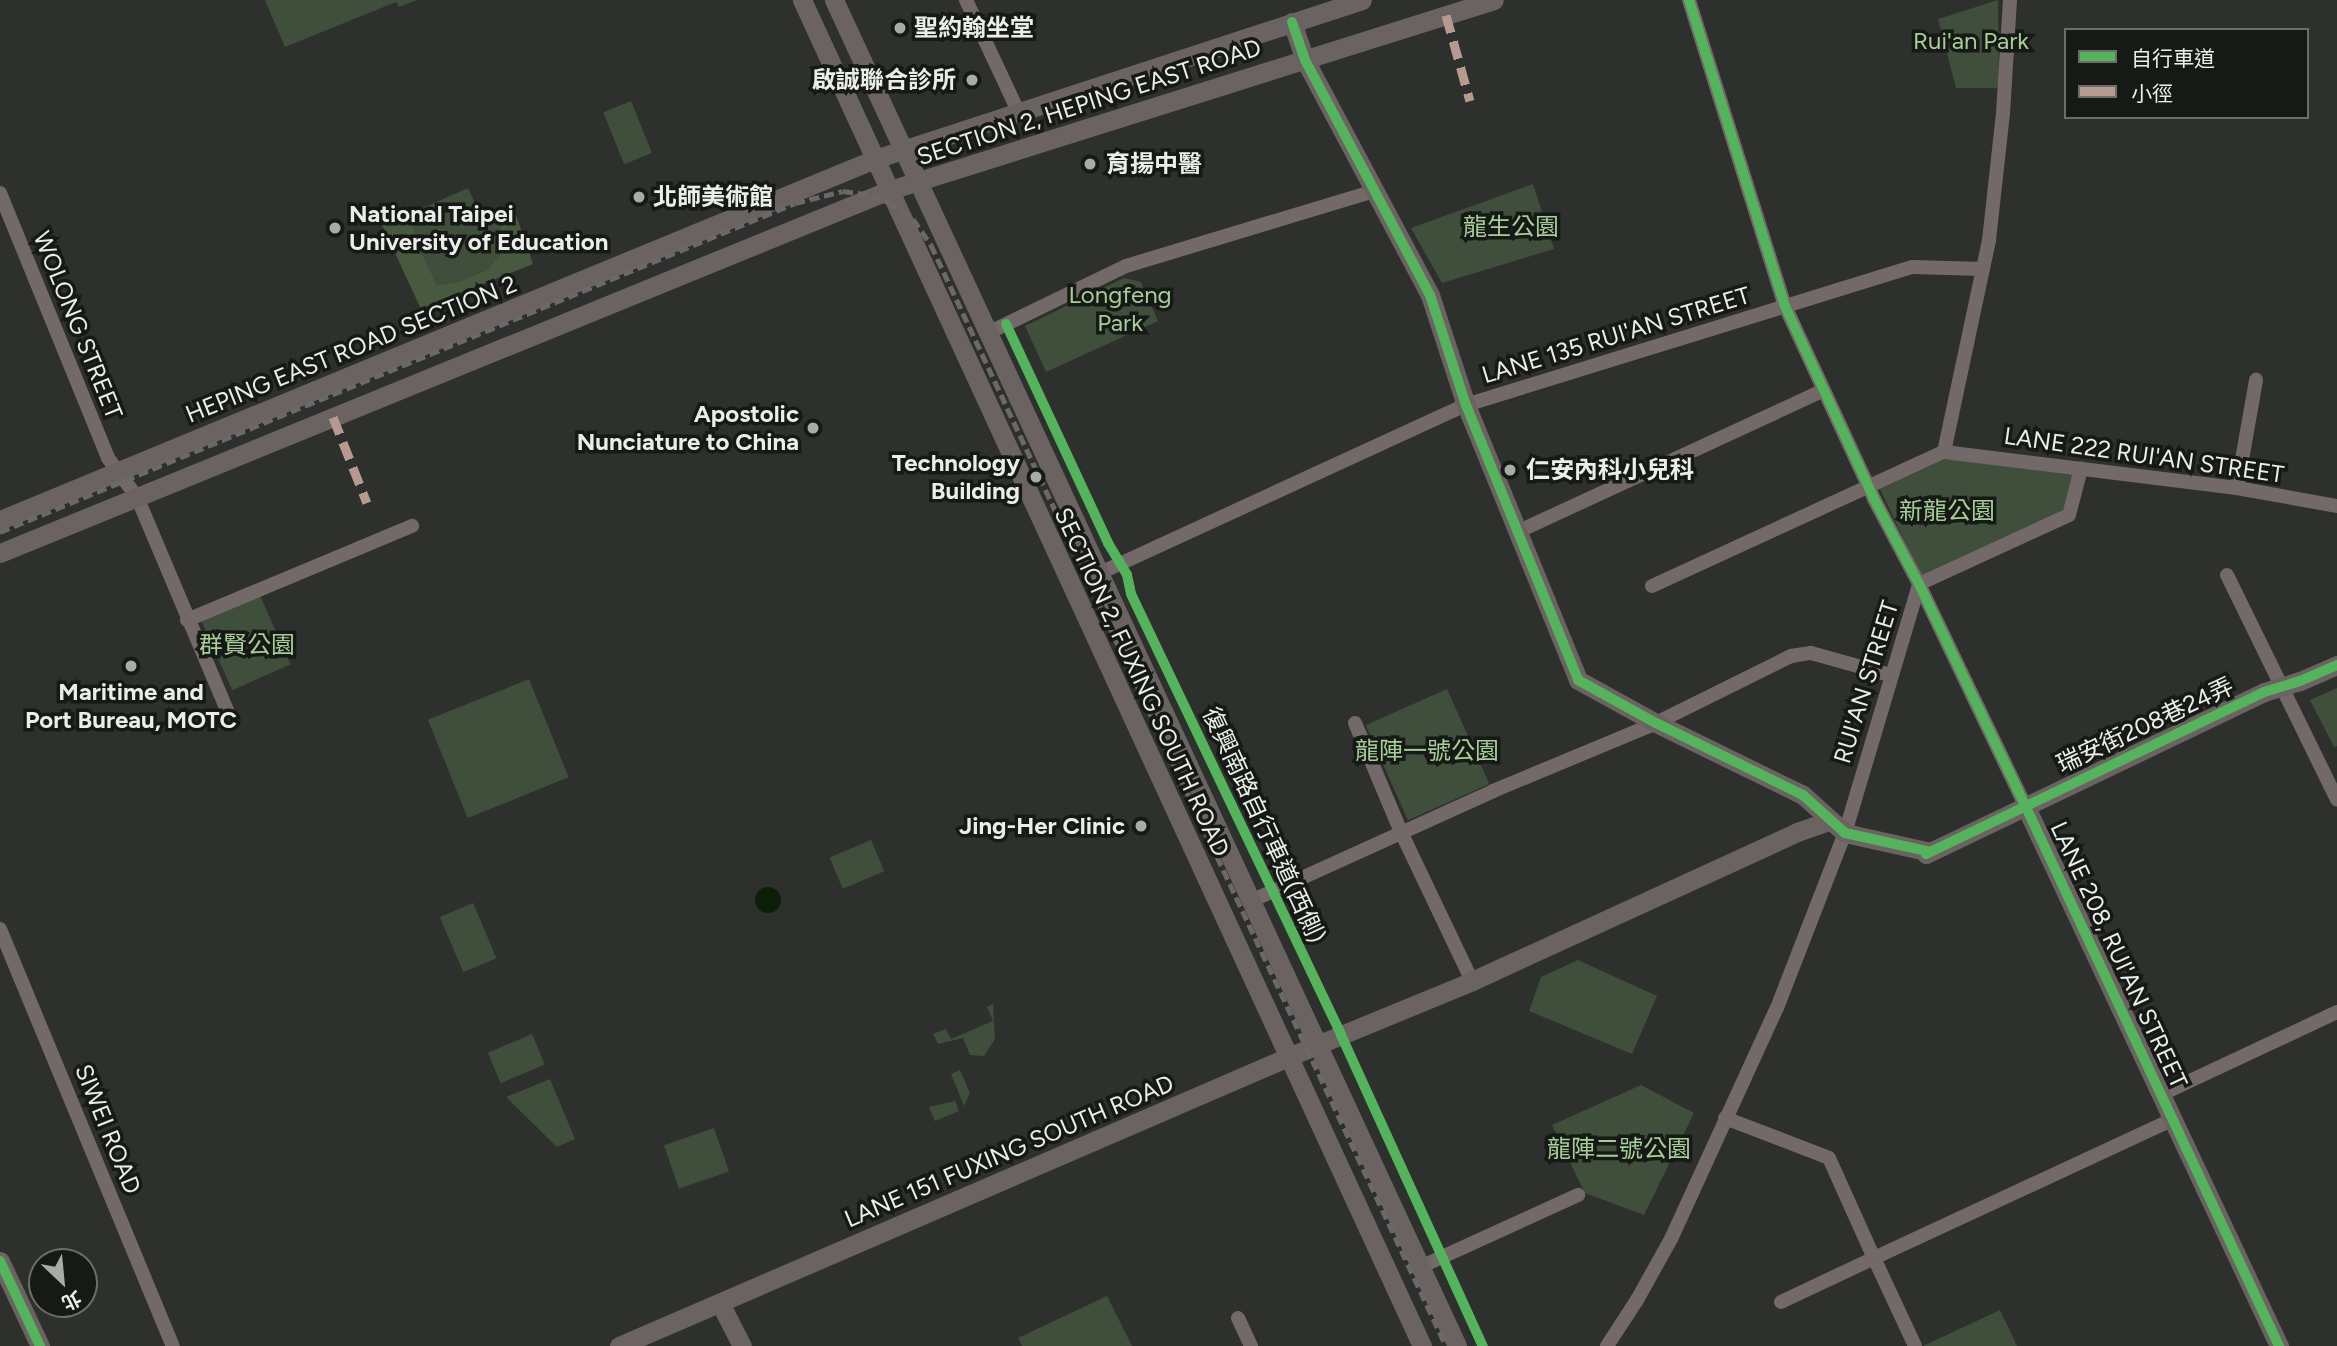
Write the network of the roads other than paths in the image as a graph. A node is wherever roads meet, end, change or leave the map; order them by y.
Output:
1 (802, 0) edge
2 (834, 0) edge
3 (966, 0) edge
4 (1362, 0) edge
5 (1494, 0) edge
6 (1689, 0) edge
7 (2010, 0) edge
8 (1293, 22) junction
9 (1305, 60) junction
10 (1018, 111) junction
11 (903, 149) junction
12 (874, 159) junction
13 (919, 181) junction
14 (887, 191) junction
15 (1375, 191) junction
16 (0, 194) edge
17 (1983, 270) junction
18 (1785, 306) junction
19 (990, 332) junction
20 (2256, 380) dead end
21 (1824, 390) junction
22 (1465, 405) junction
23 (1944, 452) junction
24 (2081, 469) junction
25 (119, 472) junction
26 (1868, 486) junction
27 (2237, 488) junction
28 (137, 497) junction
29 (2337, 506) edge
30 (0, 520) edge
31 (412, 526) dead end
32 (1517, 532) junction
33 (0, 553) edge
34 (1100, 573) junction
35 (2227, 575) dead end
36 (1919, 584) junction
37 (1652, 586) dead end
38 (187, 620) junction
39 (2337, 665) edge
40 (1890, 675) junction
41 (2283, 685) junction
42 (228, 712) dead end
43 (1355, 723) dead end
44 (1656, 723) junction
45 (2337, 800) edge
46 (2025, 805) junction
47 (1838, 827) junction
48 (1401, 832) junction
49 (1251, 901) junction
50 (0, 929) edge
51 (1472, 981) junction
52 (2337, 1012) edge
53 (1317, 1045) junction
54 (1288, 1057) junction
55 (2162, 1094) junction
56 (1725, 1118) junction
57 (2173, 1119) junction
58 (1578, 1195) dead end
59 (1874, 1258) junction
60 (0, 1261) edge
61 (1420, 1267) junction
62 (1781, 1302) dead end
63 (720, 1303) junction
64 (1238, 1318) dead end
65 (1914, 1344) edge
66 (40, 1346) edge
67 (173, 1346) edge
68 (619, 1346) edge
69 (742, 1346) edge
70 (1251, 1346) edge
71 (1422, 1346) edge
72 (1458, 1346) edge
73 (1607, 1346) edge
74 (2279, 1346) edge

1 - 12 main road, SECTION 2, FUXING SOUTH ROAD
2 - 11 main road, SECTION 2, FUXING SOUTH ROAD
3 - 10 street
4 - 8 main road
5 - 9 main road
6 - 18 street, RUI'AN STREET
7 - 17 street
8 - 9 main road
8 - 10 main road
9 - 13 main road, SECTION 2, HEPING EAST ROAD
9 - 15 main road
10 - 11 main road
11 - 12 main road, SECTION 2, HEPING EAST ROAD
11 - 13 main road, SECTION 2, FUXING SOUTH ROAD
12 - 14 main road, SECTION 2, FUXING SOUTH ROAD
12 - 25 main road, HEPING EAST ROAD SECTION 2
13 - 14 main road, SECTION 2, HEPING EAST ROAD
13 - 19 main road, SECTION 2, FUXING SOUTH ROAD
14 - 28 main road
14 - 54 main road, SECTION 2, FUXING SOUTH ROAD
15 - 19 street
15 - 22 main road
16 - 25 street, WOLONG STREET
17 - 18 street, LANE 135 RUI'AN STREET
17 - 23 street
18 - 21 street, RUI'AN STREET
18 - 22 street, LANE 135 RUI'AN STREET
19 - 34 main road, SECTION 2, FUXING SOUTH ROAD
20 - 27 street
21 - 26 street, RUI'AN STREET
21 - 32 street
22 - 32 main road
22 - 34 street, LANE 135 RUI'AN STREET
23 - 24 street, LANE 222 RUI'AN STREET
23 - 26 street
24 - 27 street, LANE 222 RUI'AN STREET
24 - 36 street
25 - 28 street, WOLONG STREET
25 - 30 main road, HEPING EAST ROAD SECTION 2
26 - 36 street, RUI'AN STREET
26 - 37 street
27 - 29 street, LANE 222 RUI'AN STREET
28 - 33 main road
28 - 38 street, WOLONG STREET
31 - 38 street
32 - 44 main road
34 - 49 main road, SECTION 2, FUXING SOUTH ROAD
35 - 41 street
36 - 40 street, RUI'AN STREET
36 - 46 street, LANE 208, RUI'AN STREET
38 - 42 street, WOLONG STREET
39 - 41 main road, 瑞安街208巷24弄
40 - 44 street
40 - 47 street, RUI'AN STREET
41 - 45 street
41 - 46 main road, 瑞安街208巷24弄
43 - 48 street
44 - 47 main road
44 - 48 street
46 - 47 main road, 瑞安街208巷24弄
46 - 55 main road, LANE 208, RUI'AN STREET
47 - 51 main road, LANE 151 FUXING SOUTH ROAD
47 - 56 street, RUI'AN STREET
48 - 49 street
48 - 51 street
49 - 53 main road, SECTION 2, FUXING SOUTH ROAD
50 - 67 street, SIWEI ROAD
51 - 53 main road, LANE 151 FUXING SOUTH ROAD
52 - 55 street
53 - 54 main road, LANE 151 FUXING SOUTH ROAD
53 - 61 main road, SECTION 2, FUXING SOUTH ROAD
54 - 63 main road, LANE 151 FUXING SOUTH ROAD
54 - 71 main road, SECTION 2, FUXING SOUTH ROAD
55 - 57 main road, LANE 208, RUI'AN STREET
56 - 59 street
56 - 73 street, RUI'AN STREET
57 - 59 street
57 - 74 main road, LANE 208, RUI'AN STREET
58 - 61 street
59 - 62 street
59 - 65 street
60 - 66 main road
61 - 72 main road, SECTION 2, FUXING SOUTH ROAD
63 - 68 main road, LANE 151 FUXING SOUTH ROAD
63 - 69 main road
64 - 70 street

